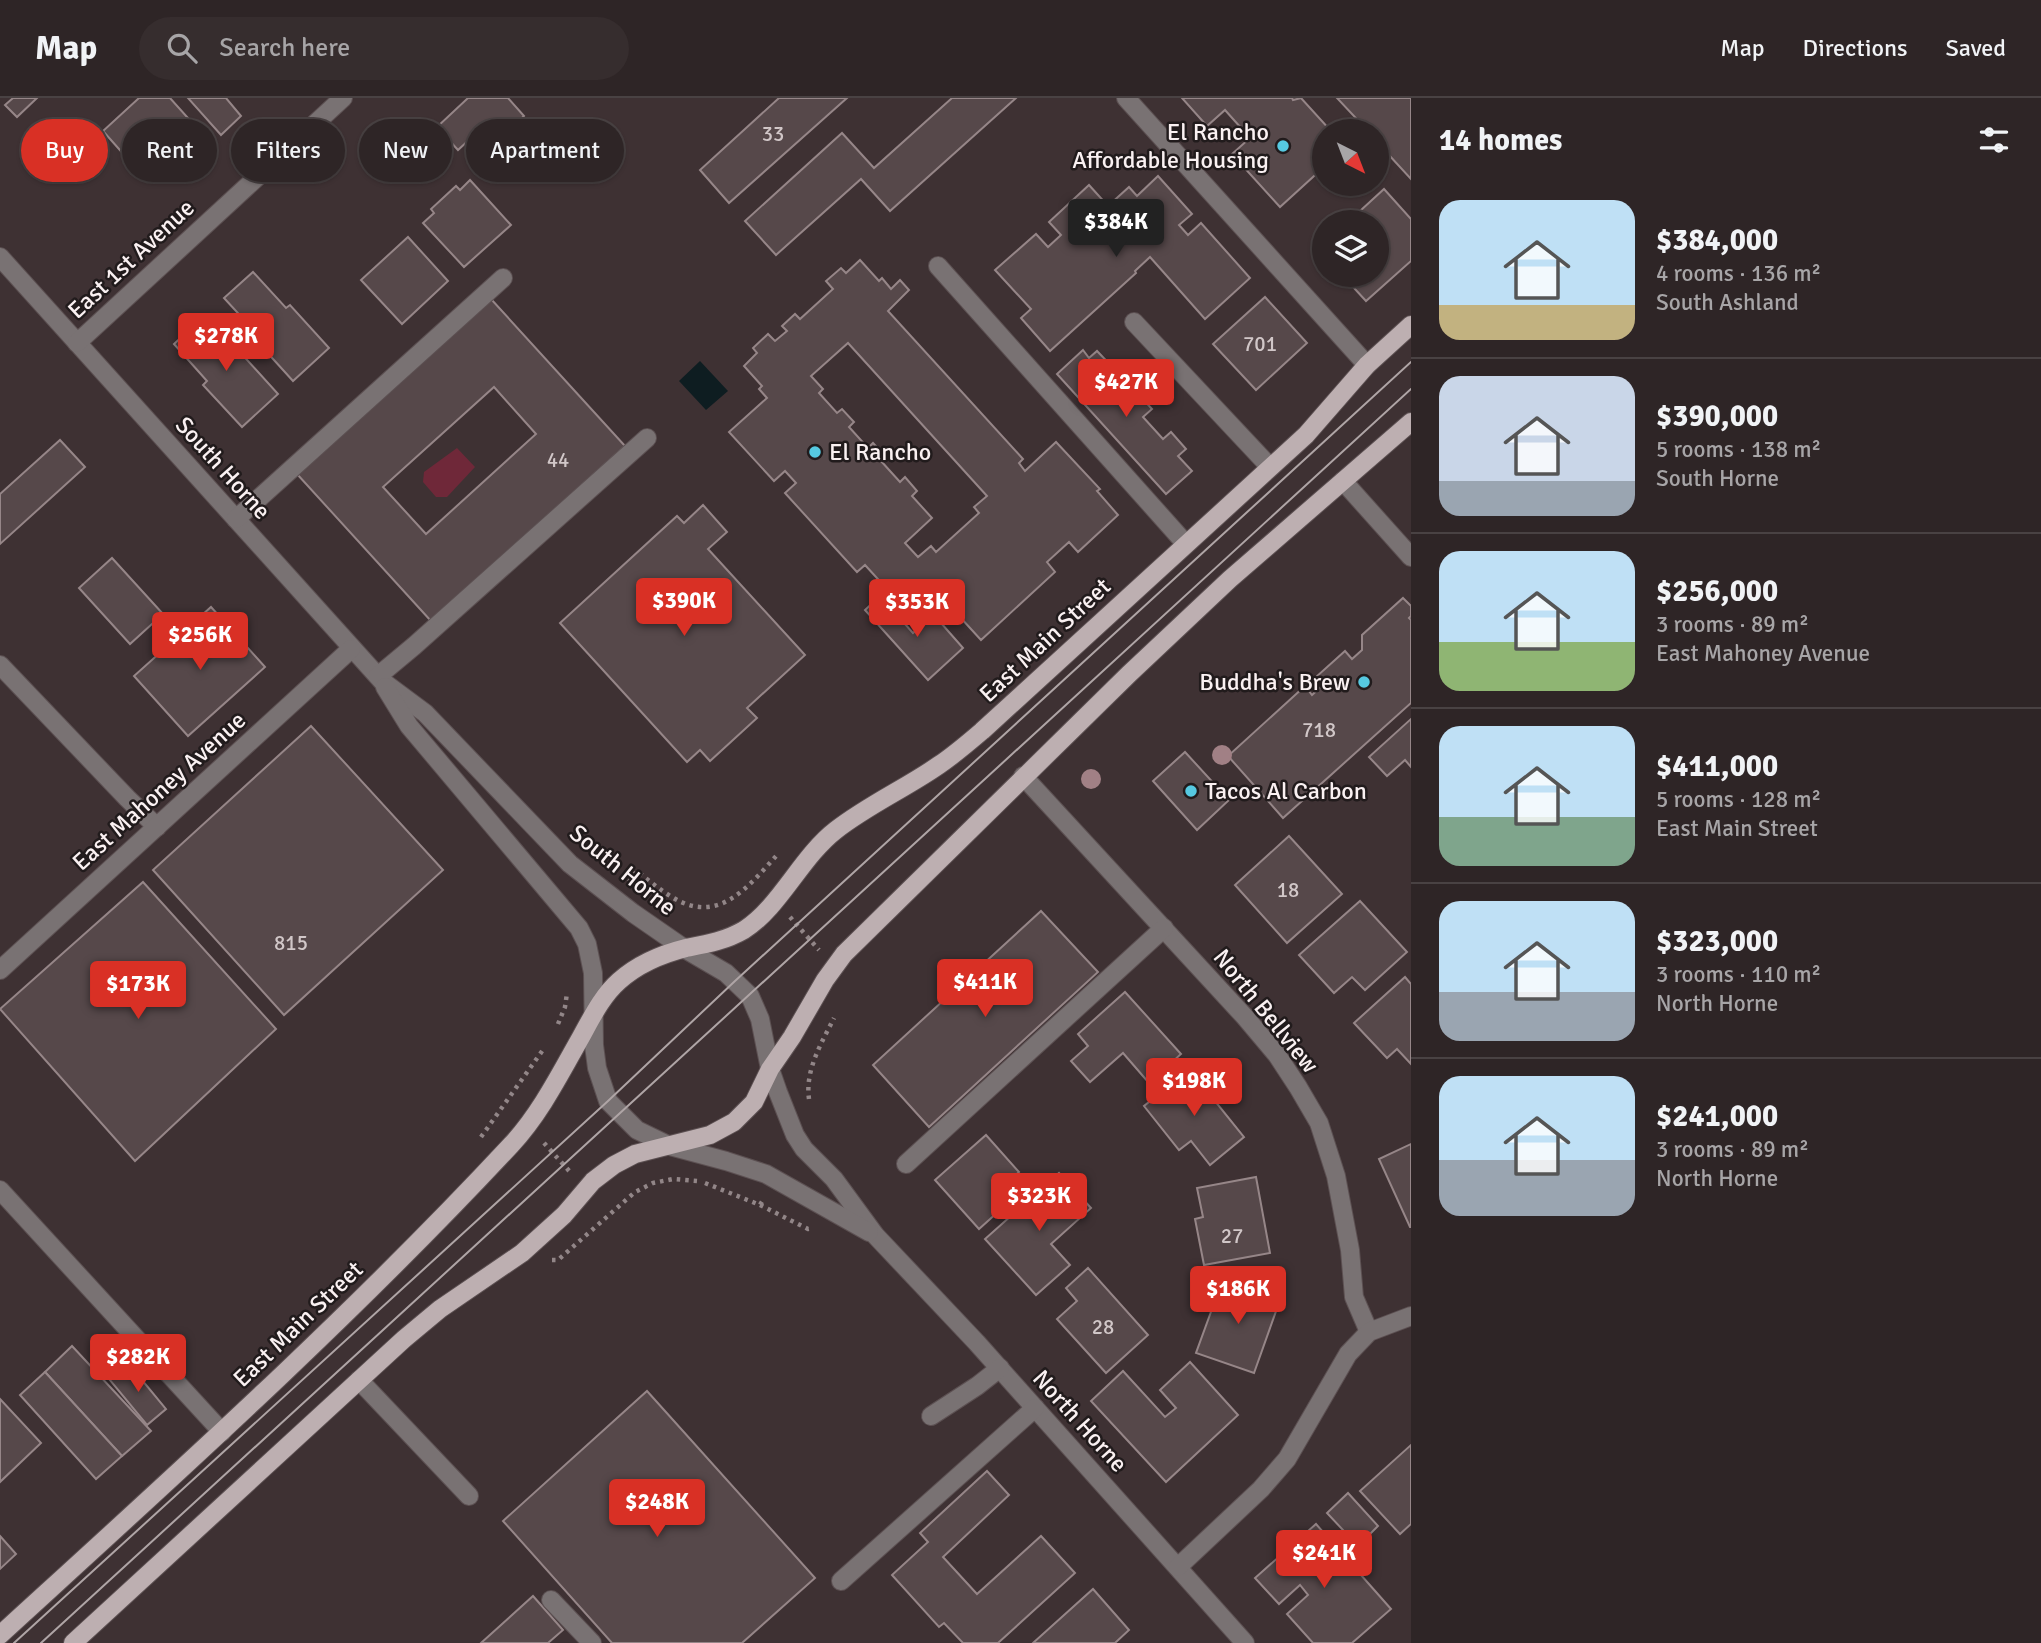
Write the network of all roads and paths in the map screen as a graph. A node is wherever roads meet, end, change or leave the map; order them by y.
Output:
1 (343, 98) edge
2 (1126, 98) edge
3 (0, 257) edge
4 (938, 266) dead end
5 (503, 278) dead end
6 (1134, 322) dead end
7 (1411, 325) edge
8 (77, 343) junction
9 (1367, 365) junction
10 (1411, 422) edge
11 (647, 438) dead end
12 (1270, 467) junction
13 (1343, 481) junction
14 (236, 519) junction
15 (1185, 543) junction
16 (1411, 557) edge
17 (351, 649) junction
18 (0, 665) edge
19 (380, 678) junction
20 (1023, 776) junction
21 (157, 827) junction
22 (780, 851) dead end
23 (624, 888) dead end
24 (793, 921) dead end
25 (1164, 928) junction
26 (817, 947) dead end
27 (685, 949) junction
28 (0, 970) edge
29 (568, 985) dead end
30 (841, 1007) dead end
31 (593, 1016) junction
32 (554, 1034) dead end
33 (547, 1044) dead end
34 (770, 1069) junction
35 (809, 1105) dead end
36 (478, 1142) dead end
37 (546, 1145) dead end
38 (670, 1146) junction
39 (906, 1164) dead end
40 (570, 1173) dead end
41 (0, 1190) edge
42 (767, 1193) dead end
43 (761, 1205) junction
44 (808, 1229) dead end
45 (876, 1236) junction
46 (558, 1260) dead end
47 (1411, 1316) edge
48 (1369, 1332) junction
49 (1000, 1368) junction
50 (359, 1380) junction
51 (1035, 1408) junction
52 (931, 1416) dead end
53 (222, 1432) junction
54 (469, 1496) dead end
55 (1178, 1567) junction
56 (841, 1581) dead end
57 (551, 1600) dead end
58 (0, 1635) edge
59 (73, 1643) edge
60 (592, 1643) edge
61 (1245, 1643) edge

1 - 8 street, East 1st Avenue
2 - 9 street
3 - 8 street, South Horne
4 - 15 street
5 - 14 street
6 - 12 street
7 - 9 main road, East Main Street
8 - 14 street, South Horne
9 - 12 main road, East Main Street
10 - 13 main road
11 - 19 street
12 - 15 main road, East Main Street
13 - 16 street
13 - 20 main road
14 - 17 street, South Horne
15 - 27 main road, East Main Street
17 - 19 street, South Horne
17 - 21 street, East Mahoney Avenue
18 - 21 street
19 - 27 street, South Horne
19 - 31 street, South Horne
20 - 25 street, North Bellview
20 - 34 main road
21 - 28 street, East Mahoney Avenue
22 - 23 path
24 - 26 path
25 - 39 street
25 - 48 street, North Bellview
27 - 31 main road
27 - 34 street
29 - 32 path
30 - 35 path
31 - 38 street
31 - 53 main road, East Main Street
33 - 36 path
34 - 38 main road
34 - 45 street, North Horne
37 - 40 path
38 - 45 street, North Horne
38 - 50 main road
41 - 53 street
42 - 43 path
43 - 44 path
43 - 46 path
45 - 49 street, North Horne
47 - 48 street
48 - 55 street
49 - 51 street, North Horne
49 - 52 street
50 - 54 street
50 - 59 main road
51 - 55 street, North Horne
51 - 56 street
53 - 58 main road, East Main Street
55 - 61 street, North Horne
57 - 60 street

